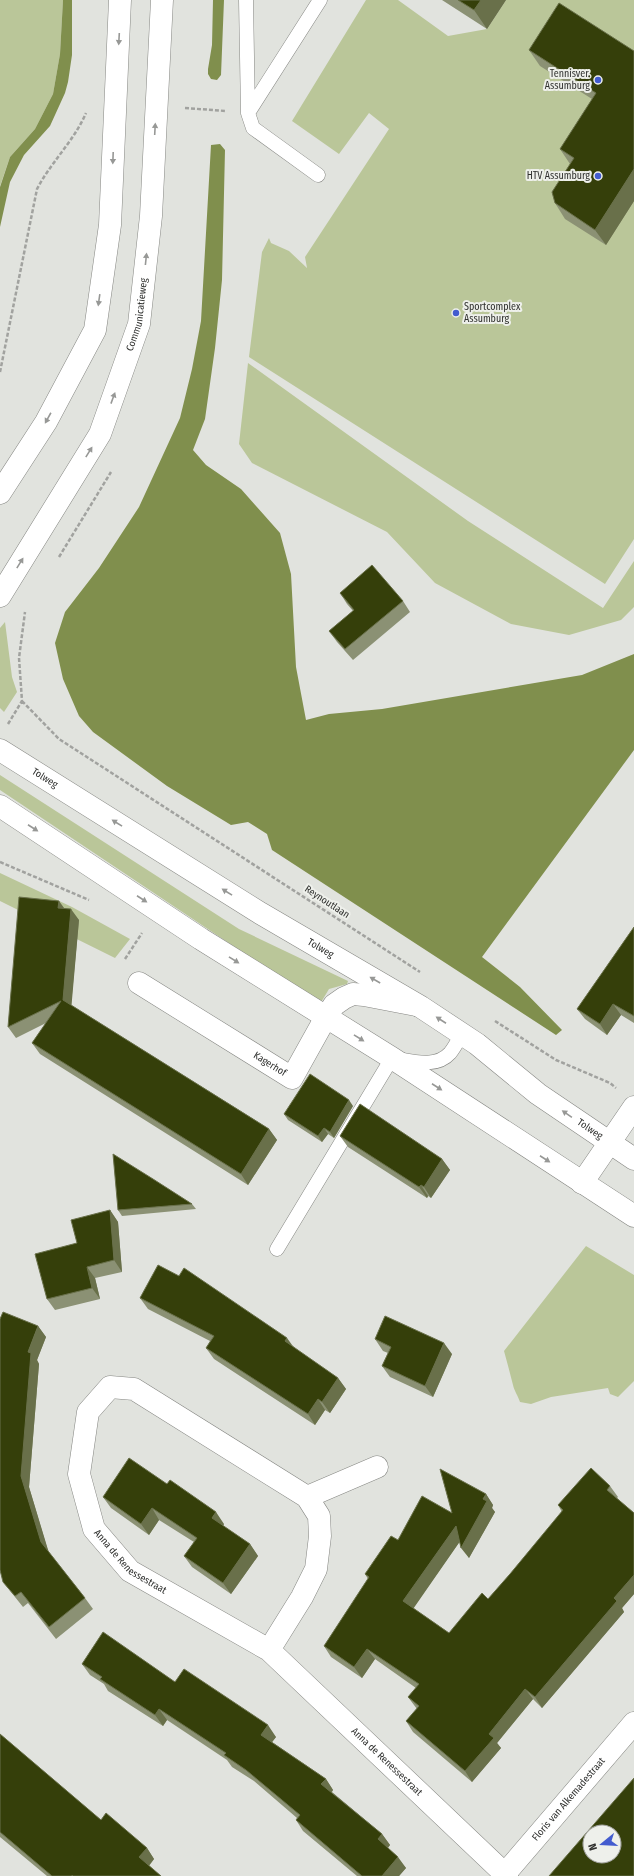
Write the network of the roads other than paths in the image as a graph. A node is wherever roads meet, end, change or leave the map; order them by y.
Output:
1 (120, 0) edge
2 (162, 0) edge
3 (246, 0) edge
4 (320, 0) edge
5 (248, 113) junction
6 (318, 175) dead end
7 (0, 493) edge
8 (0, 596) edge
9 (0, 750) edge
10 (0, 806) edge
11 (139, 983) dead end
12 (421, 1006) junction
13 (326, 1017) junction
14 (462, 1034) junction
15 (392, 1058) junction
16 (628, 1099) edge
17 (610, 1143) junction
18 (634, 1159) edge
19 (582, 1183) junction
20 (634, 1216) edge
21 (277, 1249) dead end
22 (377, 1467) dead end
23 (307, 1497) junction
24 (269, 1650) junction
25 (634, 1722) edge
26 (505, 1875) edge

1 -> 7 main road
8 -> 2 main road, Communicatieweg
3 - 5 lane
4 - 5 lane
5 - 6 lane
12 -> 9 main road, Tolweg
10 -> 13 main road
11 - 13 main road, Kagerhof
12 - 13 main road, Kagerhof
14 -> 12 main road, Tolweg
13 -> 15 main road
14 - 15 lane
17 -> 14 main road, Tolweg
15 -> 19 main road
15 - 21 lane
16 - 17 main road
17 - 18 main road, Tolweg
17 - 19 main road
19 - 20 main road
22 - 23 main road
23 - 24 main road, Anna de Renessestraat
23 - 24 main road, Anna de Renessestraat
24 - 26 main road, Anna de Renessestraat
25 - 26 main road, Floris van Alkemadestraat

